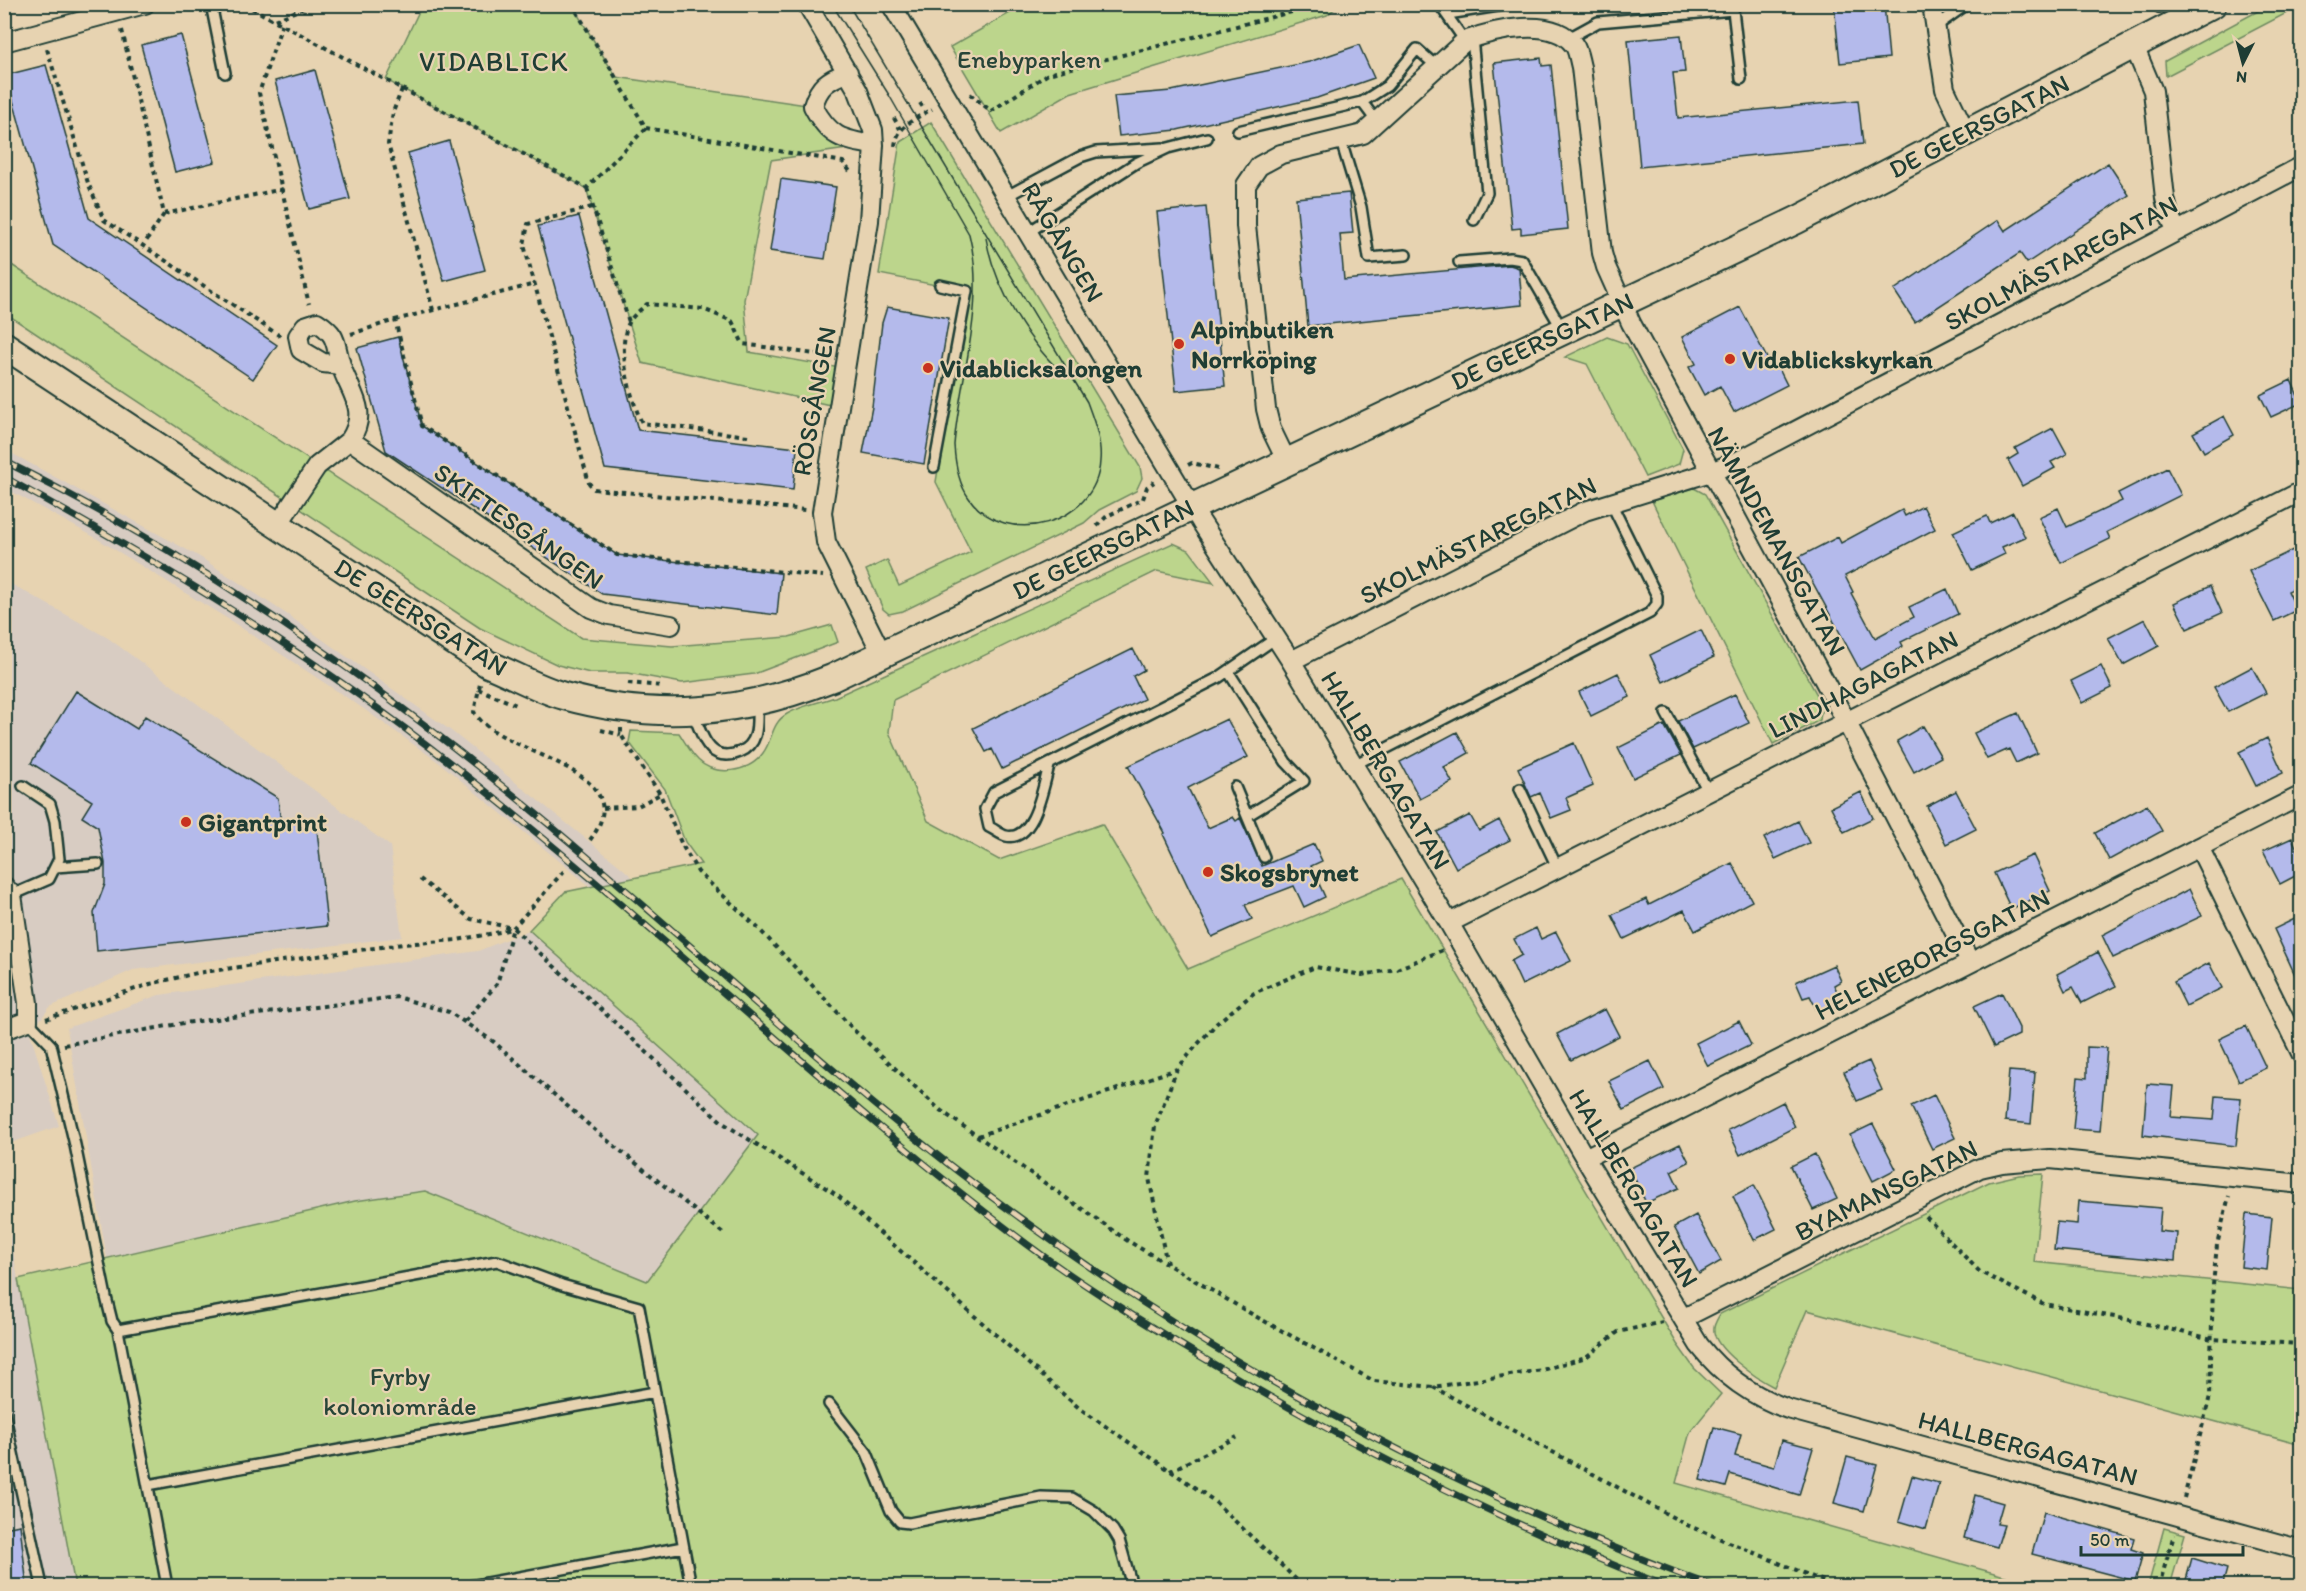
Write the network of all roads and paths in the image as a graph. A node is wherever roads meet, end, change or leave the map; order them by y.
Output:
1 (145, 4) edge
2 (212, 4) edge
3 (244, 4) edge
4 (313, 4) edge
5 (572, 4) edge
6 (807, 4) edge
7 (891, 4) edge
8 (1323, 4) edge
9 (1439, 4) edge
10 (1511, 4) edge
11 (1932, 4) edge
12 (1967, 4) edge
13 (2213, 4) edge
14 (117, 12) junction
15 (1448, 14) junction
16 (274, 21) junction
17 (282, 24) junction
18 (1935, 27) junction
19 (42, 33) junction
20 (1567, 39) junction
21 (1469, 40) junction
22 (4, 42) edge
23 (2134, 46) junction
24 (1436, 66) junction
25 (848, 72) junction
26 (225, 73) dead end
27 (1741, 79) dead end
28 (402, 88) junction
29 (947, 100) junction
30 (1362, 102) junction
31 (920, 103) dead end
32 (926, 112) junction
33 (894, 118) dead end
34 (1377, 122) junction
35 (646, 128) junction
36 (900, 129) junction
37 (1238, 130) dead end
38 (1966, 133) junction
39 (1206, 138) dead end
40 (1341, 141) junction
41 (874, 145) junction
42 (1168, 148) junction
43 (894, 156) dead end
44 (2301, 166) edge
45 (854, 176) dead end
46 (586, 188) junction
47 (283, 189) junction
48 (1005, 197) junction
49 (592, 207) junction
50 (164, 214) junction
51 (1474, 220) dead end
52 (2177, 231) junction
53 (1027, 232) junction
54 (143, 246) junction
55 (1406, 255) dead end
56 (1459, 262) dead end
57 (535, 284) junction
58 (940, 285) dead end
59 (1622, 303) junction
60 (433, 310) junction
61 (395, 320) junction
62 (629, 321) junction
63 (314, 323) junction
64 (1563, 331) junction
65 (334, 339) junction
66 (4, 345) edge
67 (301, 350) junction
68 (848, 359) junction
69 (341, 365) junction
70 (748, 436) dead end
71 (350, 440) junction
72 (1287, 462) junction
73 (934, 467) dead end
74 (1711, 472) junction
75 (1173, 473) junction
76 (2301, 491) edge
77 (1611, 503) junction
78 (1192, 506) junction
79 (822, 512) junction
80 (277, 526) junction
81 (1094, 531) dead end
82 (845, 578) junction
83 (672, 625) dead end
84 (1276, 638) junction
85 (882, 654) junction
86 (1291, 661) junction
87 (488, 664) junction
88 (1228, 671) junction
89 (665, 687) dead end
90 (757, 704) junction
91 (624, 708) junction
92 (692, 711) junction
93 (1666, 713) dead end
94 (1846, 721) junction
95 (1354, 765) junction
96 (1049, 766) junction
97 (23, 786) dead end
98 (1235, 787) dead end
99 (1520, 789) dead end
100 (1708, 791) junction
101 (660, 794) junction
102 (2301, 795) edge
103 (603, 808) junction
104 (1247, 816) junction
105 (590, 840) dead end
106 (2199, 848) junction
107 (1264, 857) dead end
108 (98, 864) dead end
109 (55, 867) junction
110 (1557, 867) junction
111 (564, 871) dead end
112 (420, 879) dead end
113 (8, 891) edge
114 (1449, 922) junction
115 (513, 928) junction
116 (1460, 943) junction
117 (1970, 962) junction
118 (28, 1021) junction
119 (465, 1022) junction
120 (4, 1030) edge
121 (51, 1046) junction
122 (2301, 1055) edge
123 (1177, 1069) junction
124 (977, 1136) junction
125 (1585, 1158) junction
126 (2234, 1177) junction
127 (2301, 1184) edge
128 (1912, 1202) junction
129 (723, 1233) dead end
130 (1167, 1264) junction
131 (1684, 1318) junction
132 (118, 1330) junction
133 (2212, 1340) junction
134 (2301, 1344) edge
135 (1434, 1387) junction
136 (655, 1392) junction
137 (829, 1404) dead end
138 (4, 1412) edge
139 (1237, 1437) dead end
140 (1170, 1471) junction
141 (147, 1485) junction
142 (2179, 1516) junction
143 (683, 1547) junction
144 (2301, 1550) edge
145 (42, 1587) edge
146 (167, 1587) edge
147 (470, 1587) edge
148 (691, 1587) edge
149 (1132, 1587) edge
150 (1303, 1587) edge
151 (1835, 1587) edge
152 (2159, 1587) edge

1 - 14 street
2 - 26 lane
3 - 16 path
4 - 16 path
5 - 35 path
6 - 25 street, RÖSGÅNGEN
7 - 29 street, RÅGÅNGEN
8 - 29 path
9 - 15 lane
10 - 15 lane
11 - 18 street
12 - 18 lane
13 - 23 main road, DE GEERSGATAN
14 - 19 street
14 - 50 path
15 - 21 lane
16 - 17 path
17 - 28 path
17 - 47 path
18 - 38 street
19 - 22 street
19 - 54 path
20 - 21 street
20 - 27 lane
20 - 59 street, NÄMNDEMANSGATAN
21 - 24 street
21 - 51 lane
23 - 38 main road, DE GEERSGATAN
23 - 52 street
24 - 30 lane
24 - 34 street
25 - 41 street, RÖSGÅNGEN
25 - 41 street
28 - 46 path
28 - 60 path
29 - 32 path
29 - 48 street, RÅGÅNGEN
30 - 34 lane
30 - 37 lane
31 - 32 path
32 - 36 path
33 - 36 path
34 - 40 street
35 - 45 path
35 - 46 path
36 - 43 path
38 - 59 main road, DE GEERSGATAN
39 - 42 lane
40 - 55 lane
40 - 72 street
41 - 68 street, RÖSGÅNGEN
42 - 48 lane
42 - 53 lane
44 - 52 street, SKOLMÄSTAREGATAN
46 - 49 path
47 - 50 path
47 - 63 path
48 - 53 street, RÅGÅNGEN
49 - 57 path
49 - 62 path
50 - 54 path
52 - 74 street, SKOLMÄSTAREGATAN
53 - 75 street, RÅGÅNGEN
54 - 67 path
56 - 64 lane
57 - 60 path
57 - 79 path
58 - 73 lane
59 - 64 main road, DE GEERSGATAN
59 - 74 street, NÄMNDEMANSGATAN
60 - 61 path
61 - 65 path
61 - 82 path
62 - 68 path
62 - 70 path
63 - 65 street
63 - 67 street
64 - 72 main road, DE GEERSGATAN
65 - 69 street
66 - 80 main road, DE GEERSGATAN
67 - 69 street
68 - 79 street, RÖSGÅNGEN
69 - 71 street
71 - 80 street
71 - 83 street, SKIFTESGÅNGEN
72 - 78 main road, DE GEERSGATAN
74 - 77 street, SKOLMÄSTAREGATAN
74 - 94 street, NÄMNDEMANSGATAN
75 - 78 street, RÅGÅNGEN
75 - 81 path
76 - 94 street, LINDHAGAGATAN
77 - 86 street, SKOLMÄSTAREGATAN
77 - 95 lane
78 - 84 street, HALLBERGAGATAN
78 - 85 main road, DE GEERSGATAN
79 - 82 street, RÖSGÅNGEN
80 - 87 main road, DE GEERSGATAN
82 - 85 street, RÖSGÅNGEN
84 - 86 street, HALLBERGAGATAN
84 - 88 lane
85 - 90 main road, DE GEERSGATAN
86 - 95 street, HALLBERGAGATAN
87 - 91 main road, DE GEERSGATAN
87 - 103 path
88 - 96 lane
88 - 104 lane
89 - 91 path
90 - 92 main road, DE GEERSGATAN
90 - 92 lane
91 - 92 main road, DE GEERSGATAN
91 - 101 path
93 - 100 lane
94 - 100 street, LINDHAGAGATAN
94 - 117 street, NÄMNDEMANSGATAN
95 - 114 street, HALLBERGAGATAN
96 - 96 lane
97 - 109 lane
98 - 104 lane
99 - 110 lane
100 - 110 street, LINDHAGAGATAN
101 - 103 path
101 - 124 path
102 - 106 street, HELENEBORGSGATAN
103 - 105 path
104 - 107 lane
106 - 117 street, HELENEBORGSGATAN
106 - 122 street
108 - 109 lane
109 - 113 lane
110 - 114 street, LINDHAGAGATAN
111 - 115 path
112 - 115 path
113 - 118 street
114 - 116 street, HALLBERGAGATAN
115 - 118 path
115 - 119 path
115 - 140 path
116 - 123 path
116 - 125 street, HALLBERGAGATAN
117 - 125 street, HELENEBORGSGATAN
118 - 120 street
118 - 121 lane
119 - 121 path
119 - 129 path
121 - 132 lane
123 - 124 path
123 - 130 path
124 - 130 path
125 - 131 street, HALLBERGAGATAN
126 - 127 street, BYAMANSGATAN
126 - 128 street, BYAMANSGATAN
126 - 133 path
128 - 131 street, BYAMANSGATAN
128 - 133 path
130 - 135 path
131 - 135 path
131 - 142 street, HALLBERGAGATAN
132 - 136 lane
132 - 141 lane
133 - 134 path
133 - 142 path
135 - 151 path
136 - 141 lane
136 - 143 lane
137 - 149 lane
138 - 145 lane
139 - 140 path
140 - 150 path
141 - 146 lane
142 - 144 street, HALLBERGAGATAN
142 - 152 path
143 - 147 lane
143 - 148 lane

